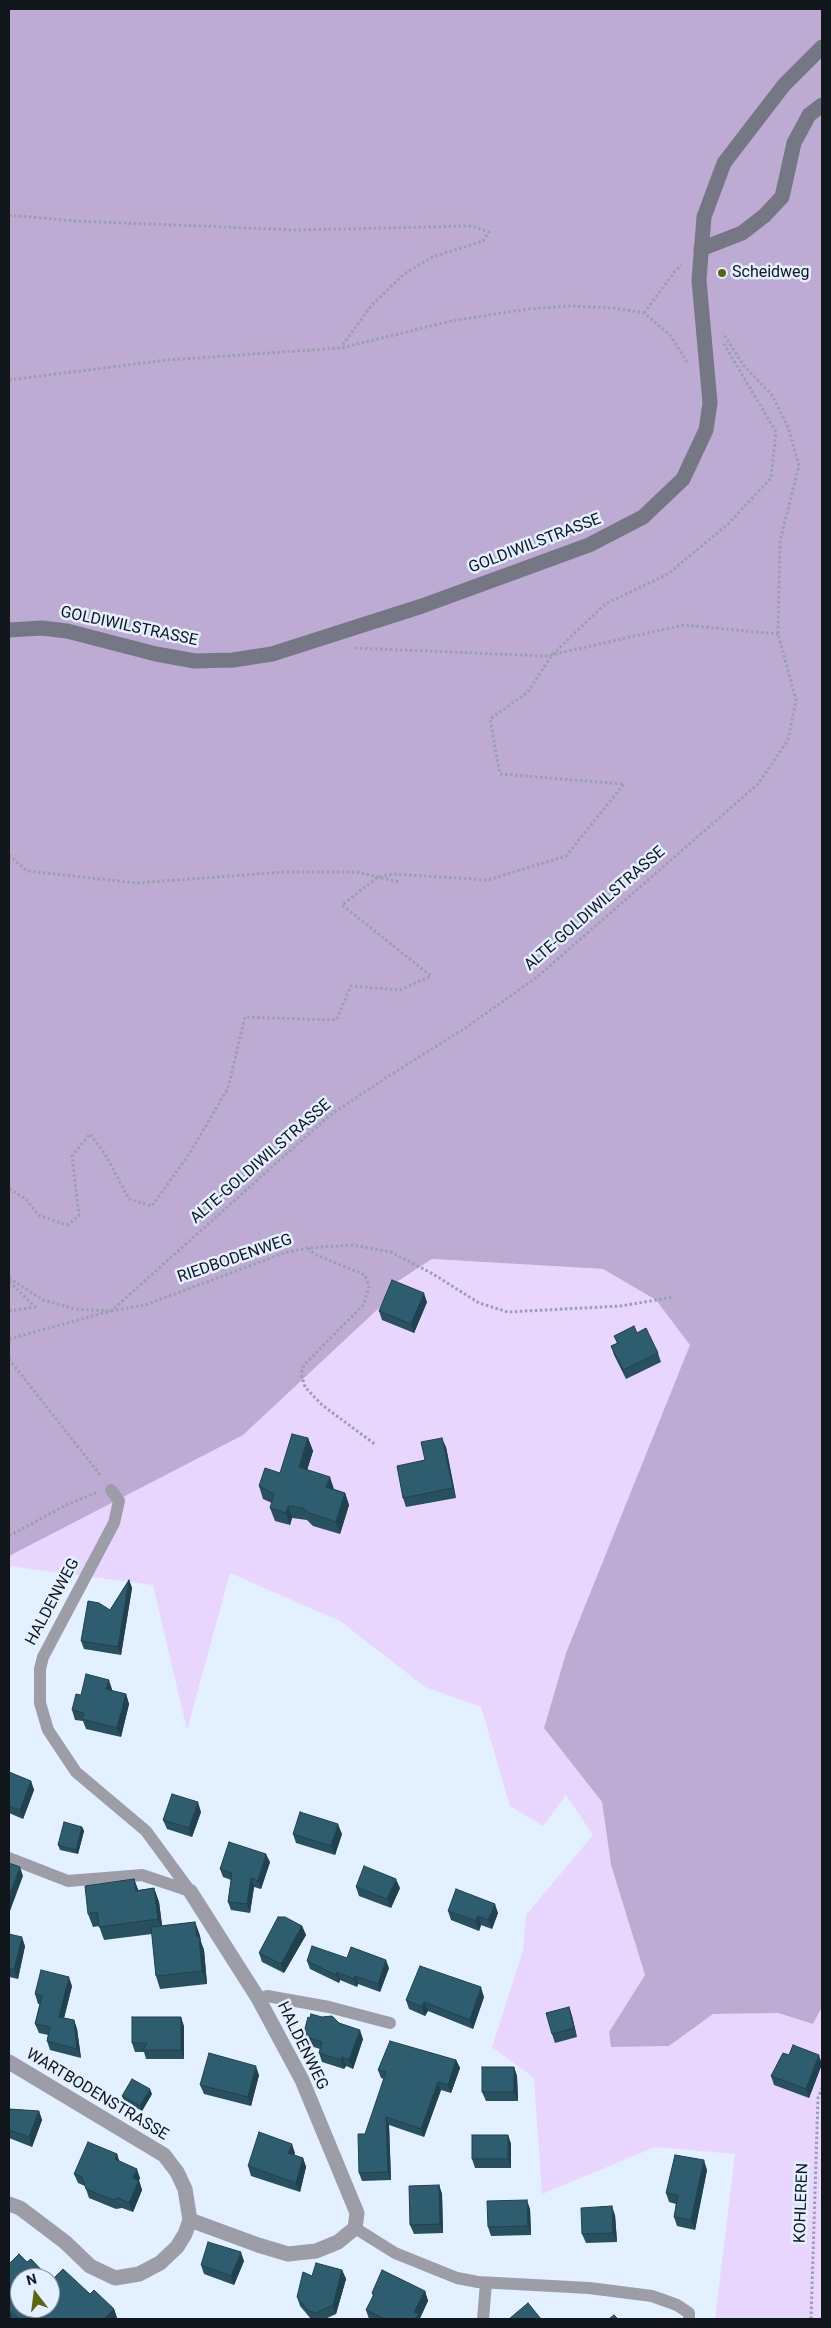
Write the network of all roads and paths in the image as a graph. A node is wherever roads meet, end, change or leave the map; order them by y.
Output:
1 (822, 47) edge
2 (822, 105) edge
3 (9, 215) edge
4 (701, 249) junction
5 (644, 313) junction
6 (719, 327) dead end
7 (719, 336) dead end
8 (341, 348) junction
9 (688, 372) dead end
10 (9, 380) edge
11 (9, 630) edge
12 (778, 634) junction
13 (346, 647) dead end
14 (552, 655) junction
15 (9, 856) edge
16 (378, 877) junction
17 (399, 882) dead end
18 (9, 1189) edge
19 (307, 1248) junction
20 (9, 1279) edge
21 (673, 1297) dead end
22 (9, 1311) edge
23 (111, 1311) junction
24 (9, 1339) edge
25 (9, 1359) edge
26 (376, 1445) dead end
27 (110, 1490) junction
28 (9, 1536) edge
29 (9, 1858) edge
30 (190, 1891) junction
31 (258, 1998) junction
32 (390, 2023) dead end
33 (9, 2062) edge
34 (822, 2088) edge
35 (9, 2204) edge
36 (190, 2220) junction
37 (355, 2228) junction
38 (486, 2283) junction
39 (483, 2319) edge
40 (689, 2319) edge
41 (811, 2319) edge

1 - 4 street, GOLDIWILSTRASSE
2 - 4 street
3 - 8 path
4 - 5 path
4 - 11 street, GOLDIWILSTRASSE
5 - 8 path
5 - 9 path
6 - 12 path, ALTE-GOLDIWILSTRASSE
7 - 14 path
8 - 10 path
12 - 14 path
12 - 23 path, ALTE-GOLDIWILSTRASSE
13 - 14 path
14 - 16 path
15 - 16 path
16 - 17 path
16 - 18 path
19 - 21 path, RIEDBODENWEG
19 - 23 path, RIEDBODENWEG
19 - 26 path
20 - 22 path
20 - 23 path, RIEDBODENWEG
23 - 24 path, ALTE-GOLDIWILSTRASSE
25 - 27 path
27 - 28 path
27 - 30 lane, HALDENWEG
29 - 30 lane
30 - 31 street, HALDENWEG
31 - 32 lane
31 - 37 street, HALDENWEG
33 - 36 street, WARTBODENSTRASSE
34 - 41 path, KOHLEREN
35 - 36 street
36 - 37 street
37 - 38 lane
38 - 39 lane
38 - 40 lane

